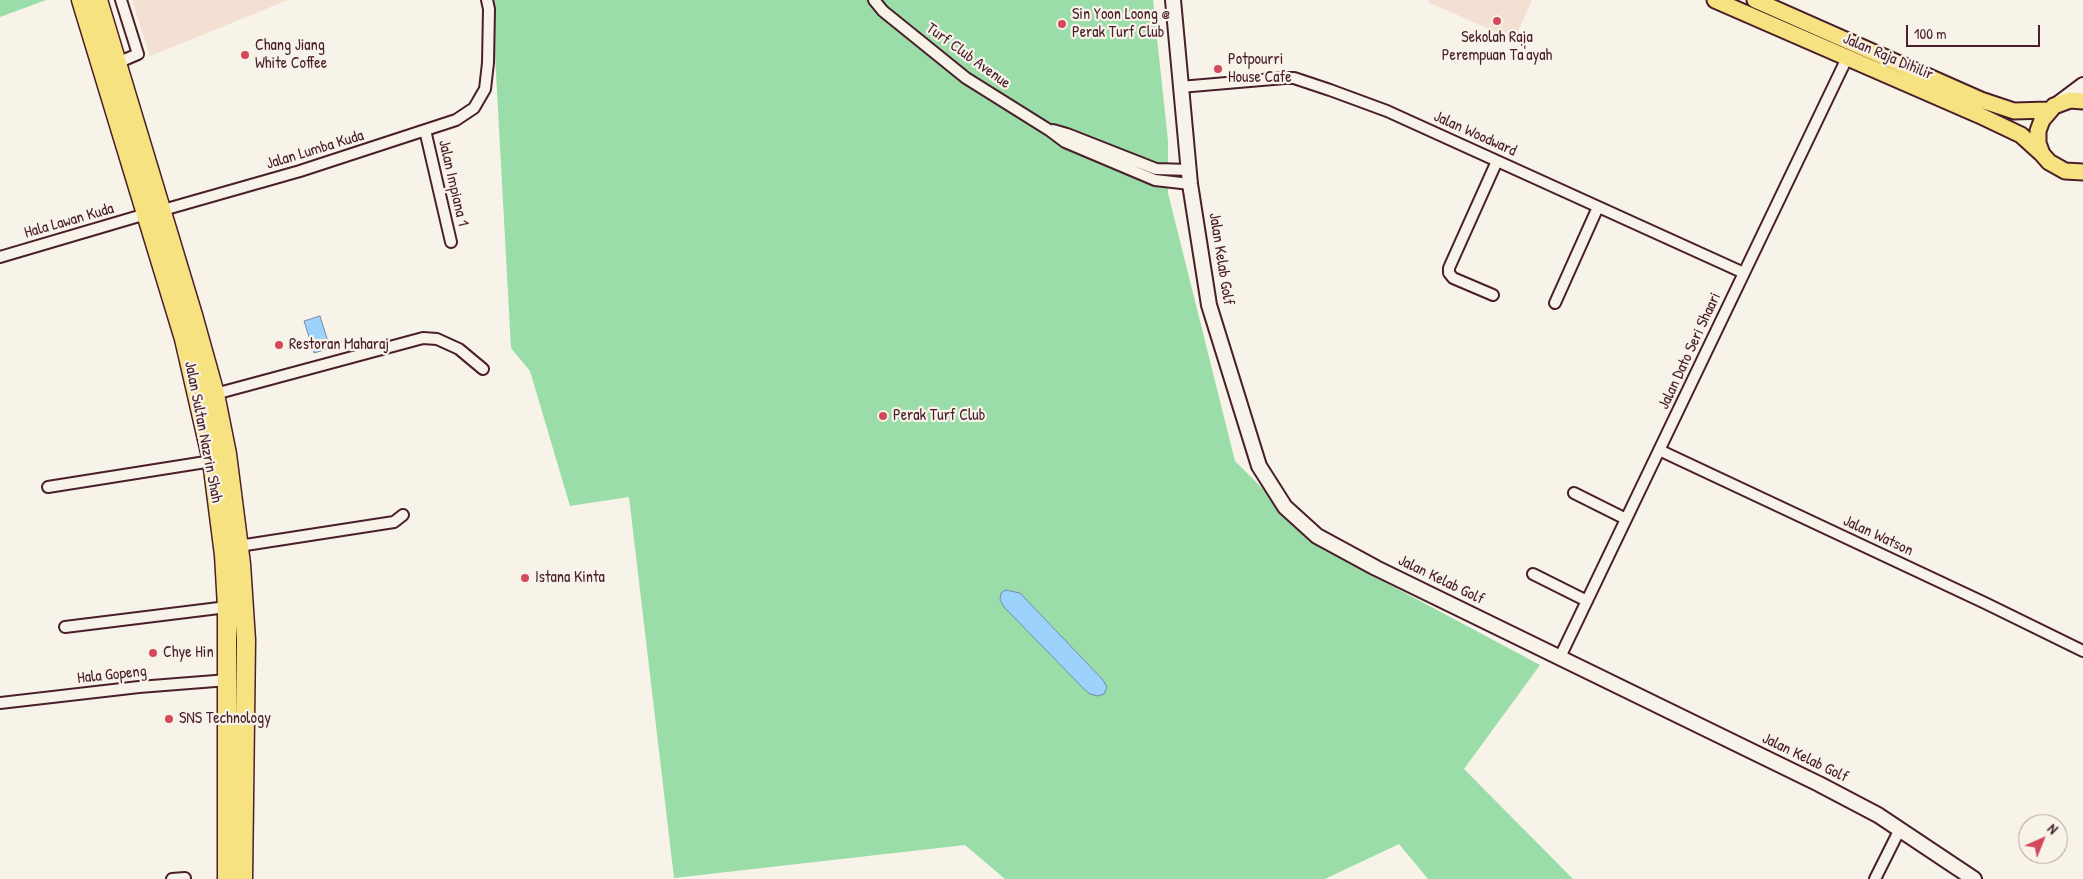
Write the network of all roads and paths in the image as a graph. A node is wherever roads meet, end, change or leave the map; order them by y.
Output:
1 (81, 0) edge
2 (98, 0) edge
3 (121, 0) edge
4 (487, 0) edge
5 (874, 0) edge
6 (1167, 0) edge
7 (1173, 0) edge
8 (1715, 0) edge
9 (1754, 0) edge
10 (1847, 58) junction
11 (117, 63) junction
12 (2083, 86) edge
13 (1180, 87) junction
14 (2083, 101) edge
15 (2054, 106) junction
16 (425, 130) junction
17 (2042, 154) junction
18 (1497, 161) junction
19 (2083, 172) edge
20 (1190, 177) junction
21 (1598, 207) junction
22 (154, 212) junction
23 (451, 242) dead end
24 (0, 257) edge
25 (1744, 273) junction
26 (1493, 295) dead end
27 (1555, 302) dead end
28 (483, 369) dead end
29 (215, 394) junction
30 (1659, 450) junction
31 (212, 461) junction
32 (48, 487) dead end
33 (1574, 494) dead end
34 (403, 515) dead end
35 (1626, 519) junction
36 (239, 546) junction
37 (1533, 574) dead end
38 (1587, 601) junction
39 (227, 607) junction
40 (65, 627) dead end
41 (2083, 651) edge
42 (1560, 657) junction
43 (228, 680) junction
44 (0, 703) edge
45 (1900, 829) junction
46 (185, 878) edge
47 (172, 879) edge
48 (228, 879) edge
49 (244, 879) edge
50 (1875, 879) edge
51 (1974, 879) edge

1 - 22 highway, Jalan Sultan Nazrin Shah
2 - 11 highway, Jalan Sultan Nazrin Shah
3 - 11 street
4 - 16 street, Jalan Lumba Kuda
5 - 20 street, Turf Club Avenue
6 - 13 street, Jalan Kelab Golf
7 - 13 street, Jalan Kelab Golf
8 - 10 main road, Jalan Raja Dihilir
9 - 15 main road, Jalan Raja Dihilir
10 - 17 main road, Jalan Raja Dihilir
10 - 25 street, Jalan Dato Seri Shaari
11 - 22 highway, Jalan Sultan Nazrin Shah
12 - 15 street
13 - 18 street, Jalan Woodward
13 - 20 street, Jalan Kelab Golf
14 - 15 main road, Jalan Raja Dihilir
15 - 17 main road
16 - 22 street, Jalan Lumba Kuda
16 - 23 street, Jalan Impiana 1
17 - 19 main road, Jalan Raja Dihilir
18 - 21 street, Jalan Woodward
18 - 26 street
20 - 42 street, Jalan Kelab Golf
21 - 25 street, Jalan Woodward
21 - 27 street
22 - 24 street, Hala Lawan Kuda
22 - 29 highway, Jalan Sultan Nazrin Shah
22 - 31 highway, Jalan Sultan Nazrin Shah
25 - 30 street, Jalan Dato Seri Shaari
28 - 29 street
29 - 36 highway, Jalan Sultan Nazrin Shah
30 - 35 street, Jalan Dato Seri Shaari
30 - 41 street, Jalan Watson
31 - 32 street
31 - 39 highway, Jalan Sultan Nazrin Shah
33 - 35 street
34 - 36 street
35 - 38 street, Jalan Dato Seri Shaari
36 - 49 highway, Jalan Sultan Nazrin Shah
37 - 38 street
38 - 42 street, Jalan Dato Seri Shaari
39 - 40 street
39 - 43 highway, Jalan Sultan Nazrin Shah
42 - 45 street, Jalan Kelab Golf
43 - 44 street, Hala Gopeng
43 - 48 highway, Jalan Sultan Nazrin Shah
45 - 50 street
45 - 51 street, Jalan Kelab Golf
46 - 47 street

